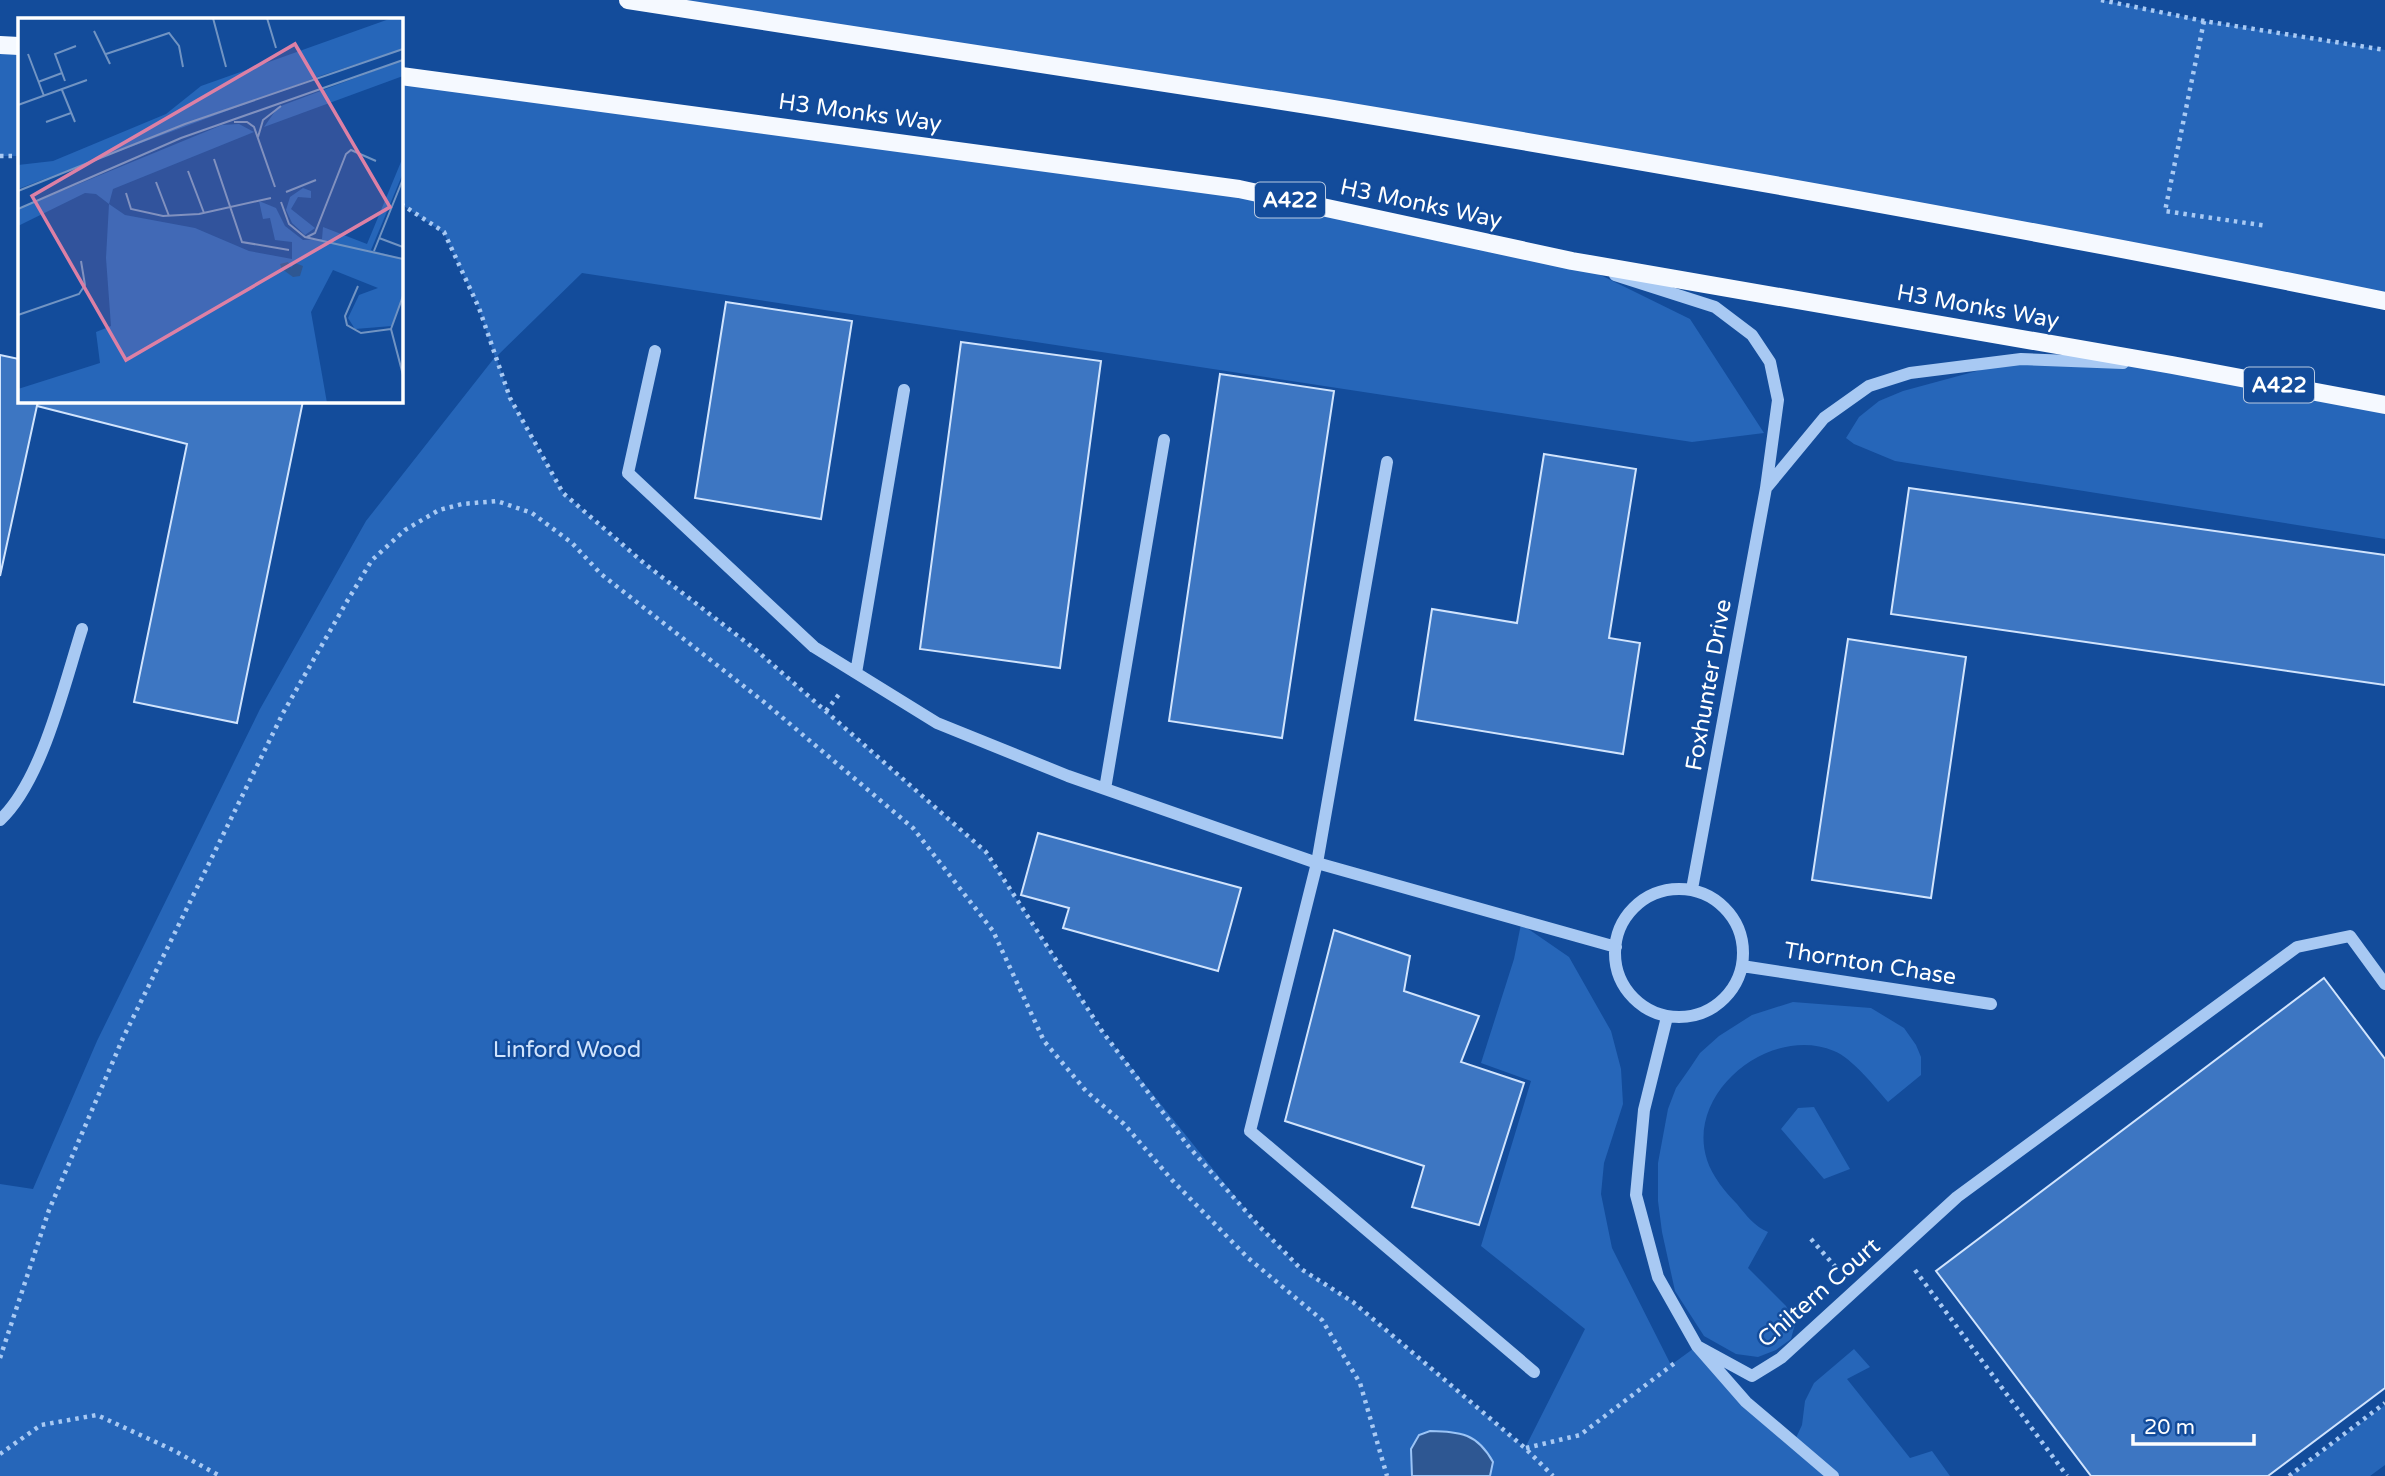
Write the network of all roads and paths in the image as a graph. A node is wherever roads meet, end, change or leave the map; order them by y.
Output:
1 (628, 0) edge
2 (2102, 0) edge
3 (2204, 21) junction
4 (0, 44) edge
5 (18, 46) edge
6 (2385, 50) edge
7 (402, 76) edge
8 (0, 156) edge
9 (18, 156) edge
10 (402, 205) edge
11 (2267, 226) dead end
12 (1572, 261) junction
13 (2385, 301) edge
14 (655, 351) dead end
15 (2172, 365) junction
16 (904, 390) dead end
17 (2385, 405) edge
18 (1164, 440) dead end
19 (1387, 462) dead end
20 (1766, 488) junction
21 (82, 629) dead end
22 (856, 673) junction
23 (1105, 789) junction
24 (0, 820) edge
25 (1317, 863) junction
26 (1692, 889) junction
27 (1616, 947) junction
28 (1742, 966) junction
29 (2385, 984) edge
30 (1991, 1004) dead end
31 (1667, 1017) junction
32 (1811, 1239) dead end
33 (1900, 1250) junction
34 (1856, 1290) junction
35 (1697, 1346) junction
36 (0, 1358) edge
37 (1534, 1372) dead end
38 (2385, 1404) edge
39 (1525, 1448) junction
40 (0, 1454) edge
41 (220, 1476) edge
42 (1387, 1476) edge
43 (1553, 1476) edge
44 (1833, 1476) edge
45 (2067, 1476) edge
46 (2289, 1476) edge

1 - 13 main road
2 - 3 path
3 - 6 path
3 - 11 path
4 - 5 main road
7 - 12 main road, H3 Monks Way / A422
8 - 9 path
10 - 39 path
12 - 15 main road, H3 Monks Way / A422
12 - 20 street, Foxhunter Drive
14 - 22 street
15 - 17 main road, H3 Monks Way / A422
15 - 20 street, Foxhunter Drive
16 - 22 street
18 - 23 street
19 - 25 street
20 - 26 street, Foxhunter Drive
21 - 24 street
22 - 23 street
23 - 25 street
25 - 27 street
25 - 37 street
26 - 27 street
26 - 28 street
27 - 31 street
28 - 30 street, Thornton Chase
28 - 31 street
29 - 33 street, Chiltern Court
31 - 35 street
32 - 34 path
33 - 34 street, Chiltern Court
33 - 45 path
34 - 35 street, Chiltern Court
35 - 39 path
35 - 44 street
36 - 42 path
38 - 46 path
39 - 43 path
40 - 41 path

